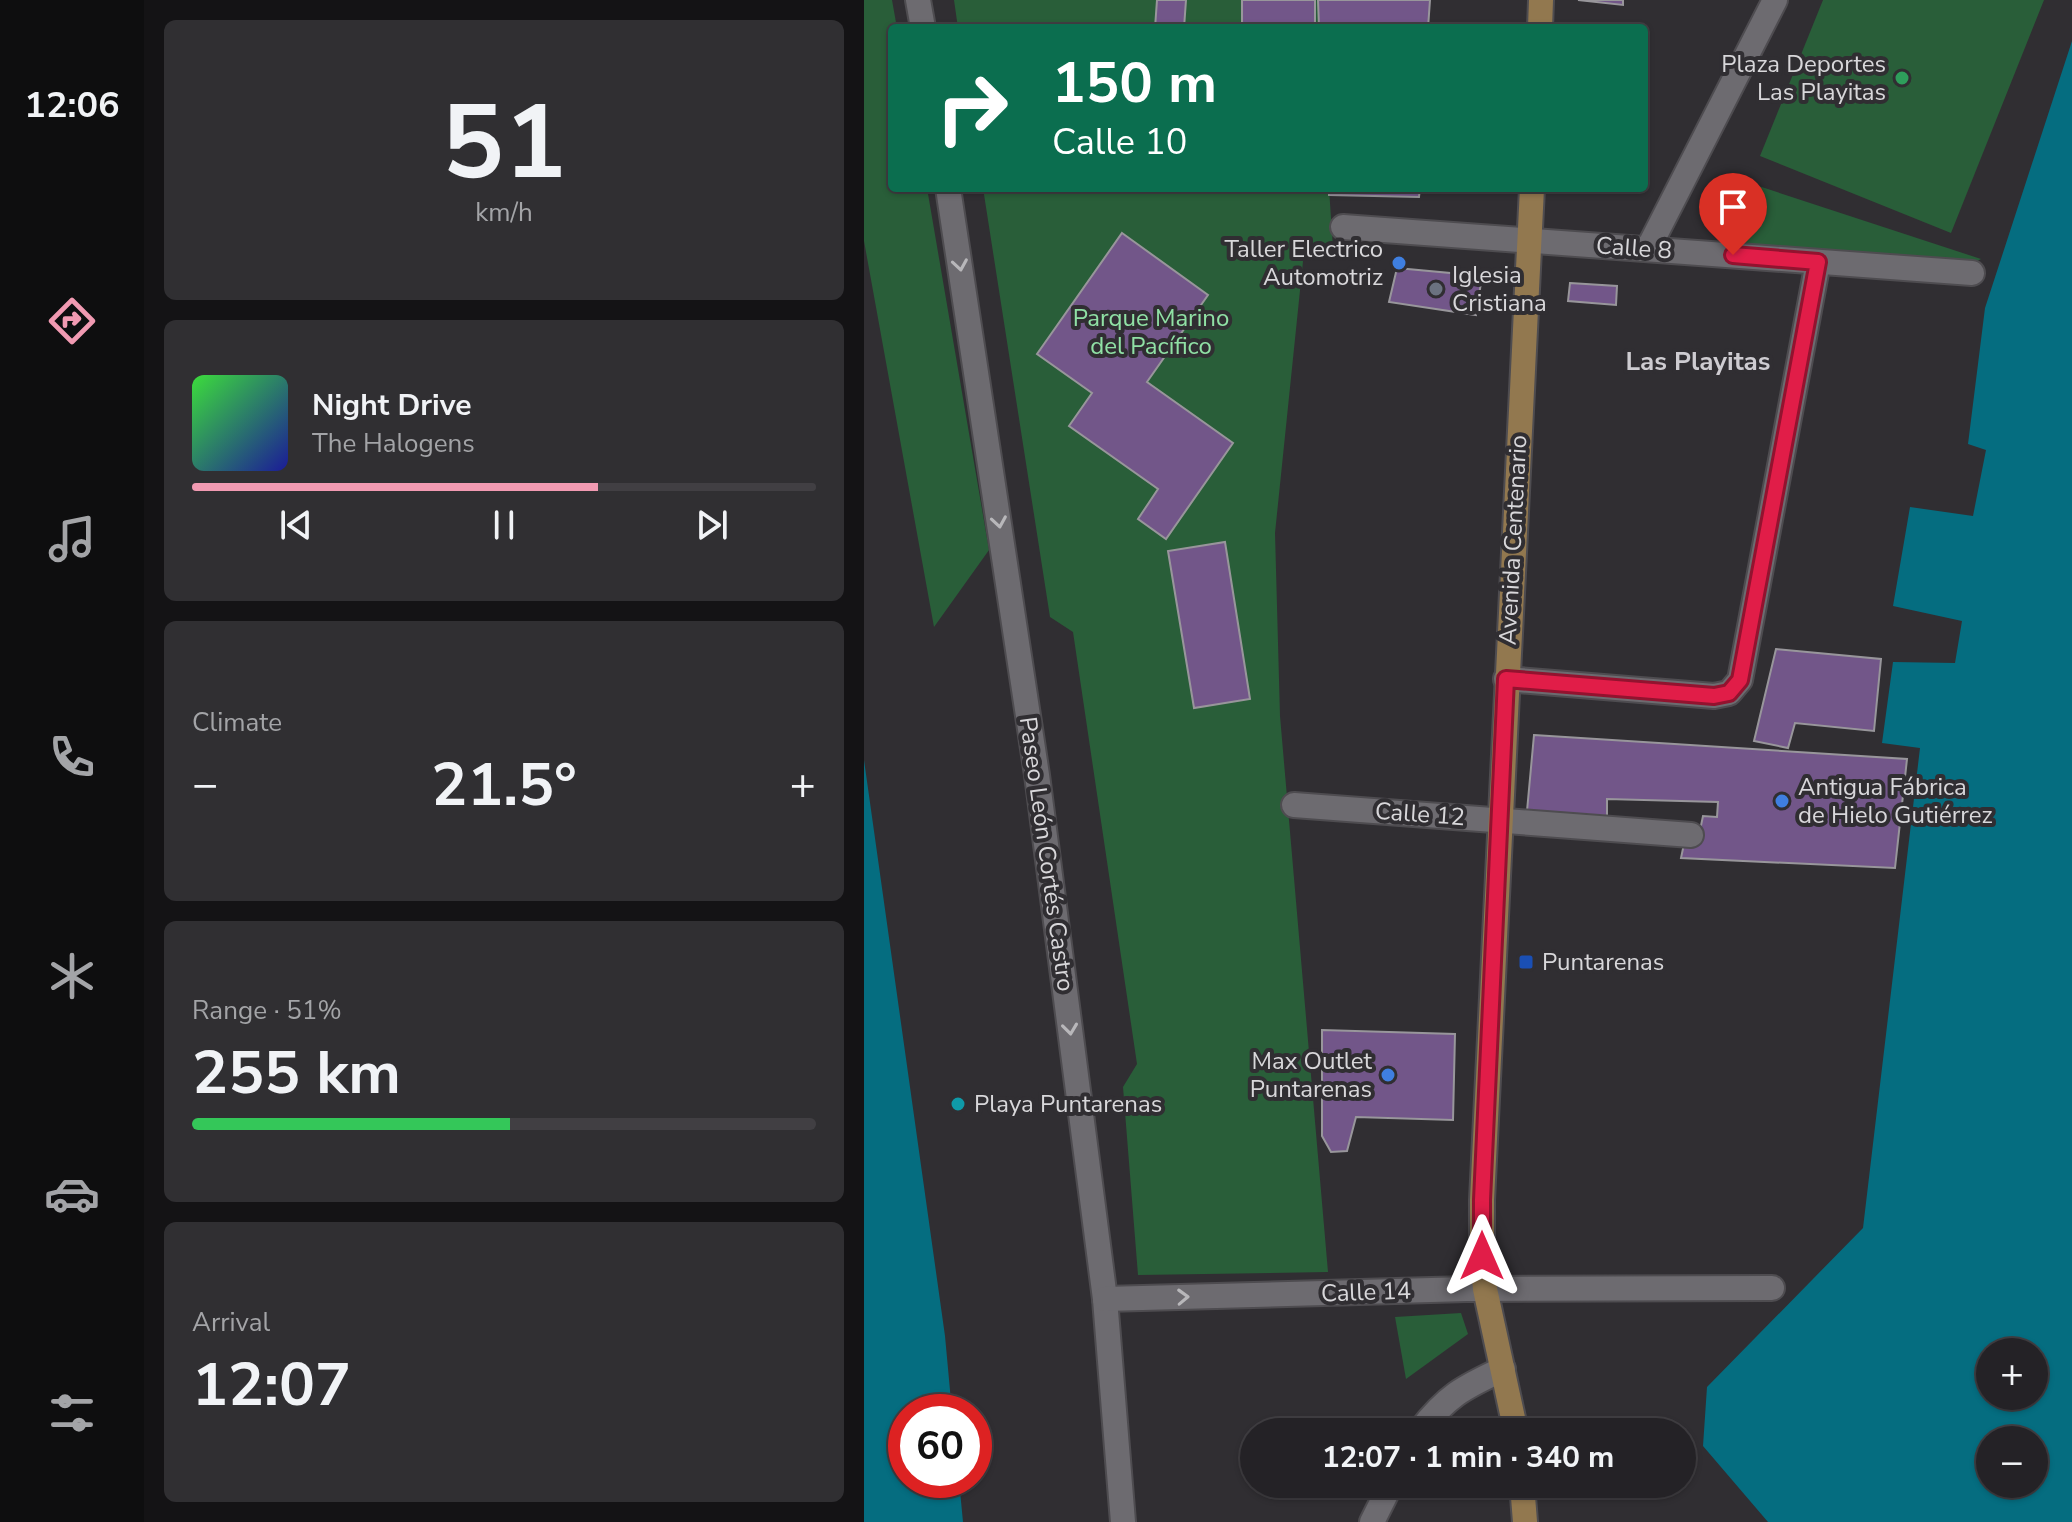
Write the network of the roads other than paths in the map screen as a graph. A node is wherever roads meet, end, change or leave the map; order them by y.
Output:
1 (918, 0) edge
2 (1541, 0) edge
3 (1775, 0) edge
4 (922, 24) edge
5 (1540, 24) edge
6 (949, 192) edge
7 (1532, 192) edge
8 (1343, 227) dead end
9 (1529, 241) junction
10 (1648, 249) junction
11 (1818, 262) junction
12 (1972, 273) dead end
13 (1506, 679) junction
14 (1294, 805) dead end
15 (1500, 820) junction
16 (1691, 835) dead end
17 (1772, 1288) dead end
18 (1485, 1289) junction
19 (1105, 1299) junction
20 (1503, 1369) junction
21 (1430, 1418) edge
22 (1513, 1418) edge
23 (1384, 1498) edge
24 (1523, 1498) edge
25 (1123, 1522) edge
26 (1372, 1522) edge
27 (1525, 1522) edge

1 - 4 street
2 - 5 main road
3 - 10 street
6 -> 19 street, Paseo León Cortés Castro
7 - 9 main road, Avenida Centenario
8 - 9 street, Calle 8
9 - 10 street, Calle 8
9 - 13 main road, Avenida Centenario
10 - 11 street, Calle 8
11 - 12 street, Calle 8
11 - 13 street
13 - 15 main road, Avenida Centenario
14 - 15 street, Calle 12
15 - 16 street, Calle 12
15 - 18 main road, Avenida Centenario
17 - 18 street, Calle 14
19 -> 18 street, Calle 14
18 - 20 main road, Avenida Centenario
19 - 25 street, Paseo León Cortés Castro
20 - 21 street
20 - 22 main road, Avenida Centenario
23 - 26 street
24 - 27 main road

